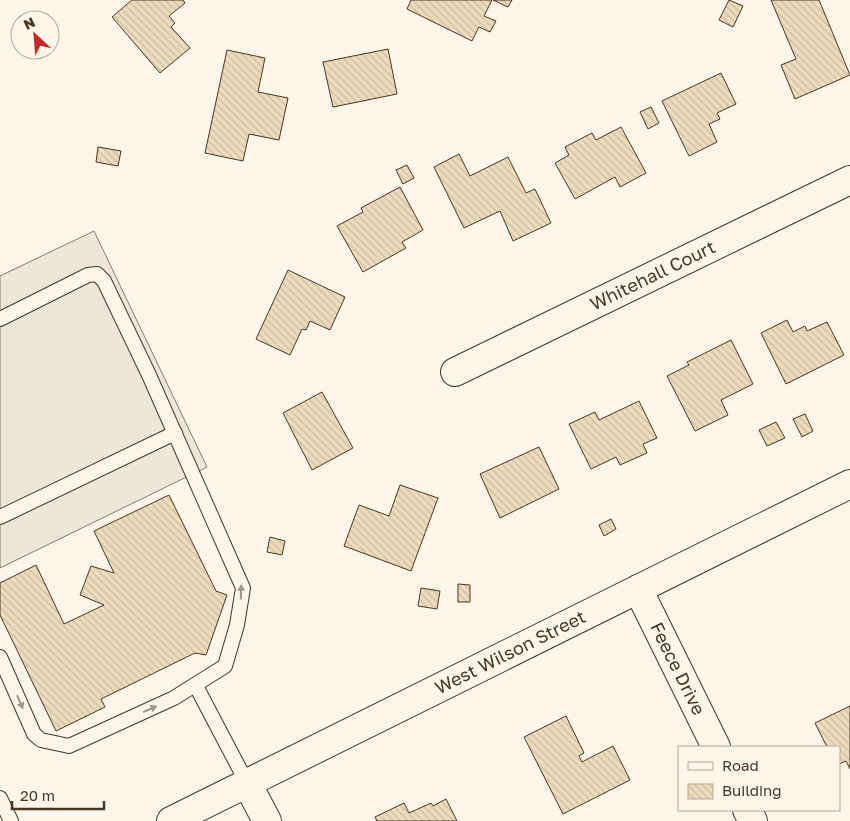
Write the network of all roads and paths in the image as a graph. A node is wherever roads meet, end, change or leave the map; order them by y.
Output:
1 (850, 180) edge
2 (0, 319) edge
3 (455, 372) dead end
4 (175, 433) junction
5 (850, 484) edge
6 (0, 517) edge
7 (638, 589) junction
8 (0, 657) edge
9 (196, 686) junction
10 (716, 746) edge
11 (248, 783) junction
12 (0, 798) edge
13 (11, 821) edge
14 (171, 821) edge
15 (267, 821) edge

1 - 3 main road, Whitehall Court
2 - 4 lane
4 - 6 lane
9 -> 4 lane
5 - 7 main road, West Wilson Street
7 - 10 main road, Feece Drive
7 - 11 main road, West Wilson Street
8 -> 9 lane
9 - 11 lane
11 - 14 main road, West Wilson Street
11 - 15 main road
12 - 13 lane

